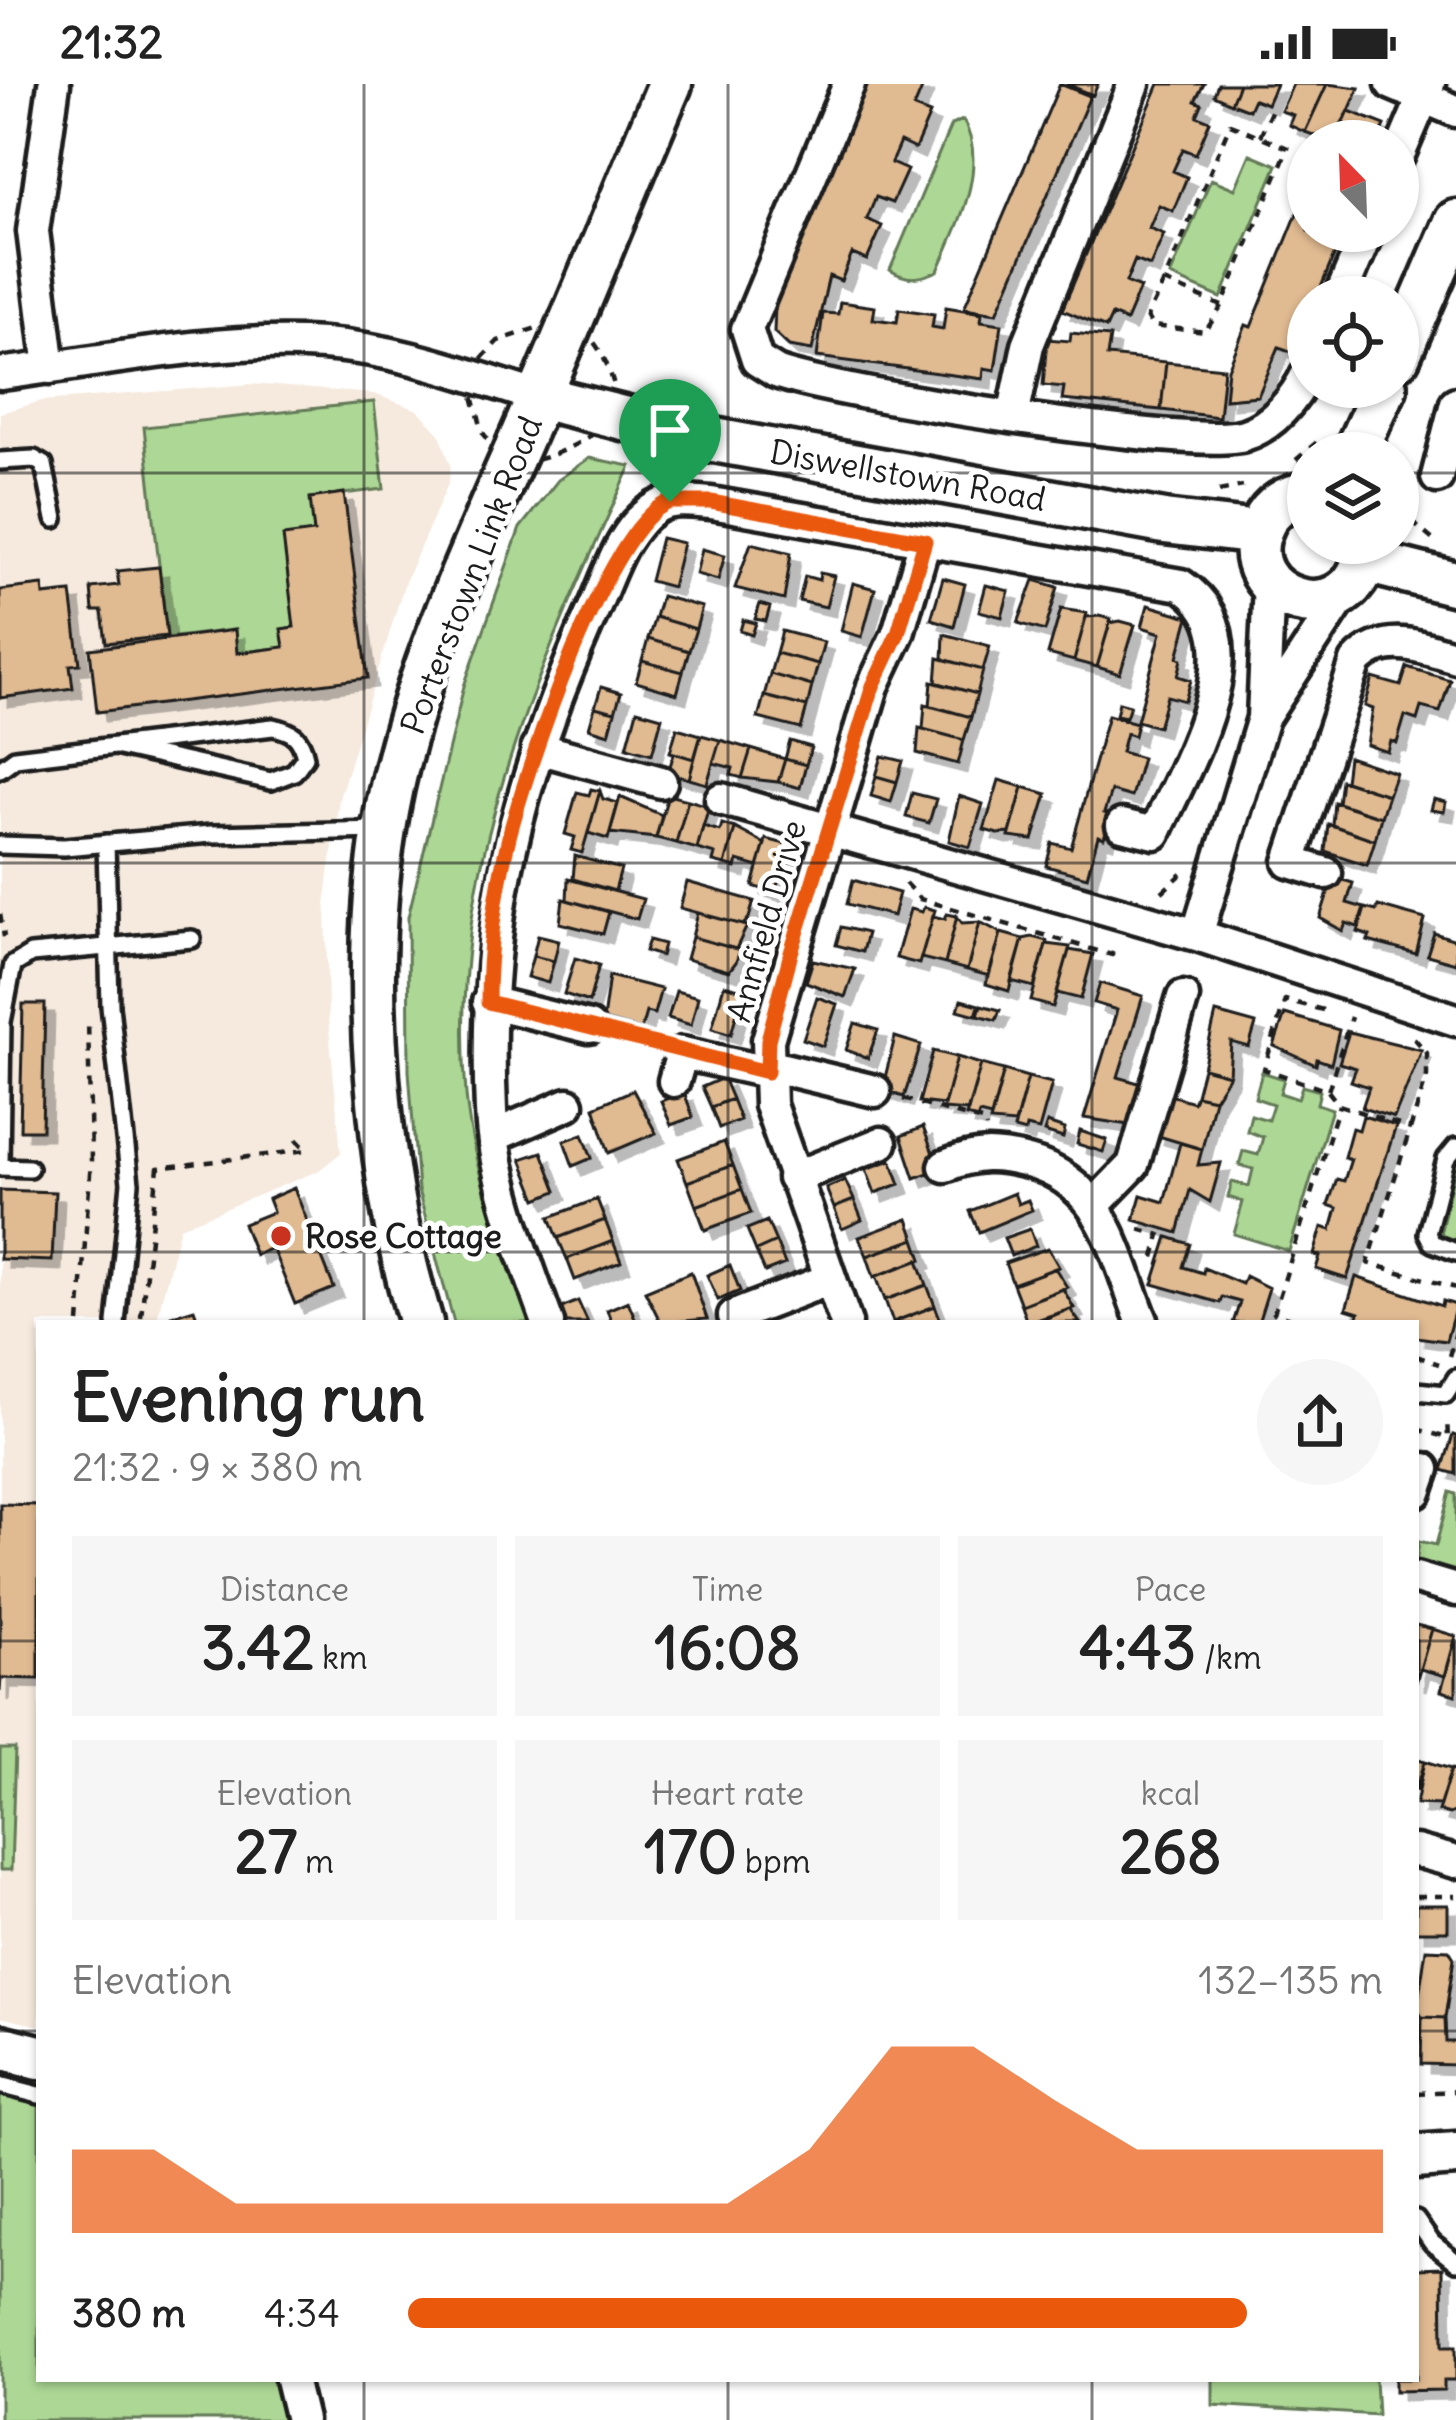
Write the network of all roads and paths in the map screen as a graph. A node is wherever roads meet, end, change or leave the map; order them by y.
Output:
1 (54, 84) edge
2 (670, 84) edge
3 (849, 84) edge
4 (1134, 84) edge
5 (1392, 84) edge
6 (1422, 102) edge
7 (1273, 107) dead end
8 (1456, 111) edge
9 (1260, 136) junction
10 (1456, 222) edge
11 (1164, 282) junction
12 (1222, 306) junction
13 (1419, 308) edge
14 (569, 317) junction
15 (50, 368) junction
16 (0, 374) edge
17 (466, 374) junction
18 (539, 397) junction
19 (1456, 403) edge
20 (1287, 404) edge
21 (619, 414) junction
22 (1012, 416) junction
23 (0, 461) edge
24 (509, 466) junction
25 (1437, 477) dead end
26 (1287, 501) edge
27 (55, 519) dead end
28 (1419, 528) edge
29 (1258, 533) junction
30 (1426, 534) dead end
31 (925, 541) junction
32 (1359, 565) edge
33 (1268, 582) junction
34 (1456, 584) edge
35 (1456, 657) edge
36 (1263, 718) junction
37 (119, 747) junction
38 (537, 748) junction
39 (0, 770) edge
40 (662, 782) dead end
41 (721, 799) dead end
42 (1122, 825) dead end
43 (384, 830) junction
44 (829, 830) junction
45 (106, 842) junction
46 (0, 845) edge
47 (1189, 859) dead end
48 (1326, 873) dead end
49 (902, 879) dead end
50 (1151, 902) dead end
51 (0, 914) edge
52 (1197, 935) junction
53 (4, 937) dead end
54 (192, 939) dead end
55 (107, 948) junction
56 (1134, 950) dead end
57 (1183, 998) dead end
58 (488, 1002) junction
59 (90, 1011) dead end
60 (1329, 1011) dead end
61 (1456, 1020) edge
62 (1370, 1023) dead end
63 (589, 1028) joint
64 (1402, 1033) dead end
65 (678, 1067) joint
66 (767, 1069) junction
67 (1328, 1090) junction
68 (875, 1091) joint
69 (568, 1104) dead end
70 (1339, 1105) junction
71 (1411, 1129) junction
72 (494, 1136) junction
73 (294, 1137) dead end
74 (881, 1143) dead end
75 (1456, 1147) edge
76 (991, 1153) junction
77 (0, 1166) edge
78 (945, 1166) dead end
79 (28, 1168) dead end
80 (793, 1178) junction
81 (1095, 1204) junction
82 (1456, 1252) edge
83 (830, 1279) junction
84 (1456, 1288) edge
85 (734, 1316) dead end
86 (80, 1320) edge
87 (116, 1320) edge
88 (140, 1320) edge
89 (420, 1320) edge
90 (547, 1320) edge
91 (845, 1320) edge
92 (1142, 1320) edge
93 (1287, 1320) edge
94 (1456, 1332) edge
95 (1419, 1358) edge
96 (1456, 1378) edge
97 (1419, 1391) edge
98 (1446, 1394) junction
99 (1419, 1432) edge
100 (1419, 1579) edge
101 (1456, 1590) edge
102 (1419, 1852) edge
103 (1456, 1862) edge
104 (1419, 1896) edge
105 (1456, 1896) edge
106 (0, 2047) edge
107 (36, 2056) edge
108 (0, 2085) edge
109 (1456, 2091) edge
110 (1419, 2093) edge
111 (36, 2094) edge
112 (1456, 2154) edge
113 (1419, 2157) edge
114 (1419, 2224) edge
115 (1456, 2262) edge
116 (292, 2382) edge
117 (301, 2420) edge

1 - 15 street
2 - 14 street
3 - 22 street
4 - 22 street
5 - 6 street
6 - 8 street
7 - 9 path
9 - 11 path
9 - 12 path
10 - 13 street
11 - 12 path
11 - 12 path
14 - 17 path
14 - 18 street
14 - 21 path
15 - 16 street
15 - 17 street
17 - 18 street
17 - 24 path
18 - 21 street, Diswellstown Road
18 - 24 street, Porterstown Link Road
19 - 25 street
20 - 22 street
21 - 24 path
21 - 29 street, Diswellstown Road
23 - 27 lane
24 - 43 street, Porterstown Link Road
26 - 29 street
28 - 30 path
29 - 33 street
31 - 38 street
31 - 42 street
31 - 44 street, Annfield Drive
32 - 33 street
32 - 34 street
32 - 36 street
33 - 36 street
35 - 48 street
36 - 52 street
37 - 37 lane
37 - 39 lane
38 - 40 street
38 - 58 street
41 - 44 street
43 - 45 lane
43 - 89 street, Porterstown Link Road
44 - 52 street
44 - 66 street, Annfield Drive
45 - 46 lane
45 - 55 lane
47 - 50 path
49 - 56 path
51 - 53 path
52 - 61 street
54 - 55 lane
55 - 77 lane
55 - 87 lane
57 - 81 street
58 - 63 street
58 - 72 street
59 - 86 path
60 - 67 path
62 - 67 path
63 - 65 path
64 - 71 path
65 - 66 street
66 - 68 street
66 - 80 street, Annfield Drive
67 - 70 path
68 - 76 path
69 - 72 street
70 - 71 path
70 - 93 path
71 - 84 path
72 - 90 street
73 - 88 path
74 - 80 street
75 - 82 lane
76 - 78 street
76 - 81 street
77 - 79 lane
80 - 83 street, Annfield Drive
81 - 92 street
83 - 85 street
83 - 91 street, Annfield Drive
94 - 95 path
96 - 98 lane
97 - 98 lane
98 - 99 path
100 - 101 street
102 - 103 street
104 - 105 path
106 - 107 street
108 - 111 lane
109 - 110 path
112 - 113 street
114 - 115 lane
116 - 117 street

